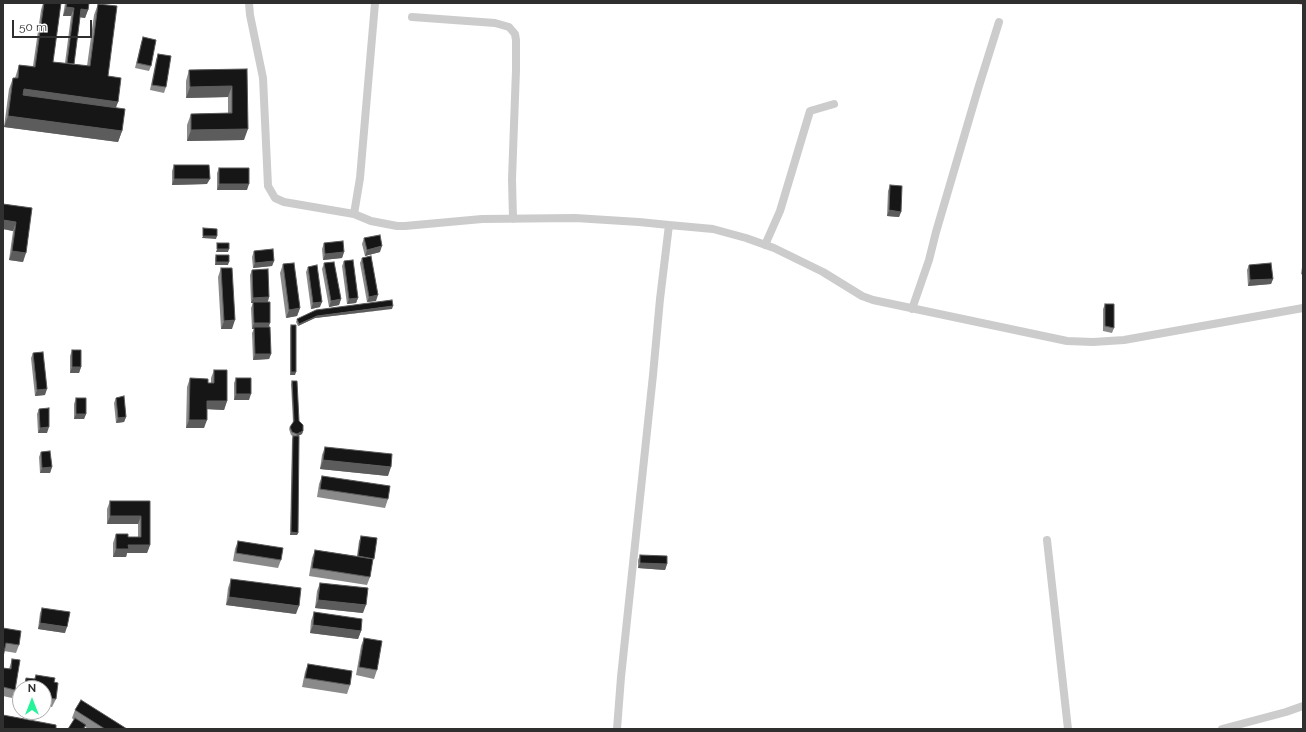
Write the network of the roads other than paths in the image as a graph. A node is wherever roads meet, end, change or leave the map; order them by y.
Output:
1 (250, 3) edge
2 (375, 3) edge
3 (412, 17) dead end
4 (999, 22) dead end
5 (834, 104) dead end
6 (354, 214) junction
7 (513, 219) junction
8 (669, 225) junction
9 (765, 245) junction
10 (1303, 308) edge
11 (912, 309) junction
12 (1047, 540) dead end
13 (1303, 706) edge
14 (617, 729) edge
15 (1068, 729) edge
16 (1222, 729) edge

1 - 6 street
2 - 6 street
3 - 7 street
4 - 11 street
5 - 9 street
6 - 7 street
7 - 8 street
8 - 9 street
8 - 14 street
9 - 11 street
10 - 11 street
12 - 15 street
13 - 16 street

